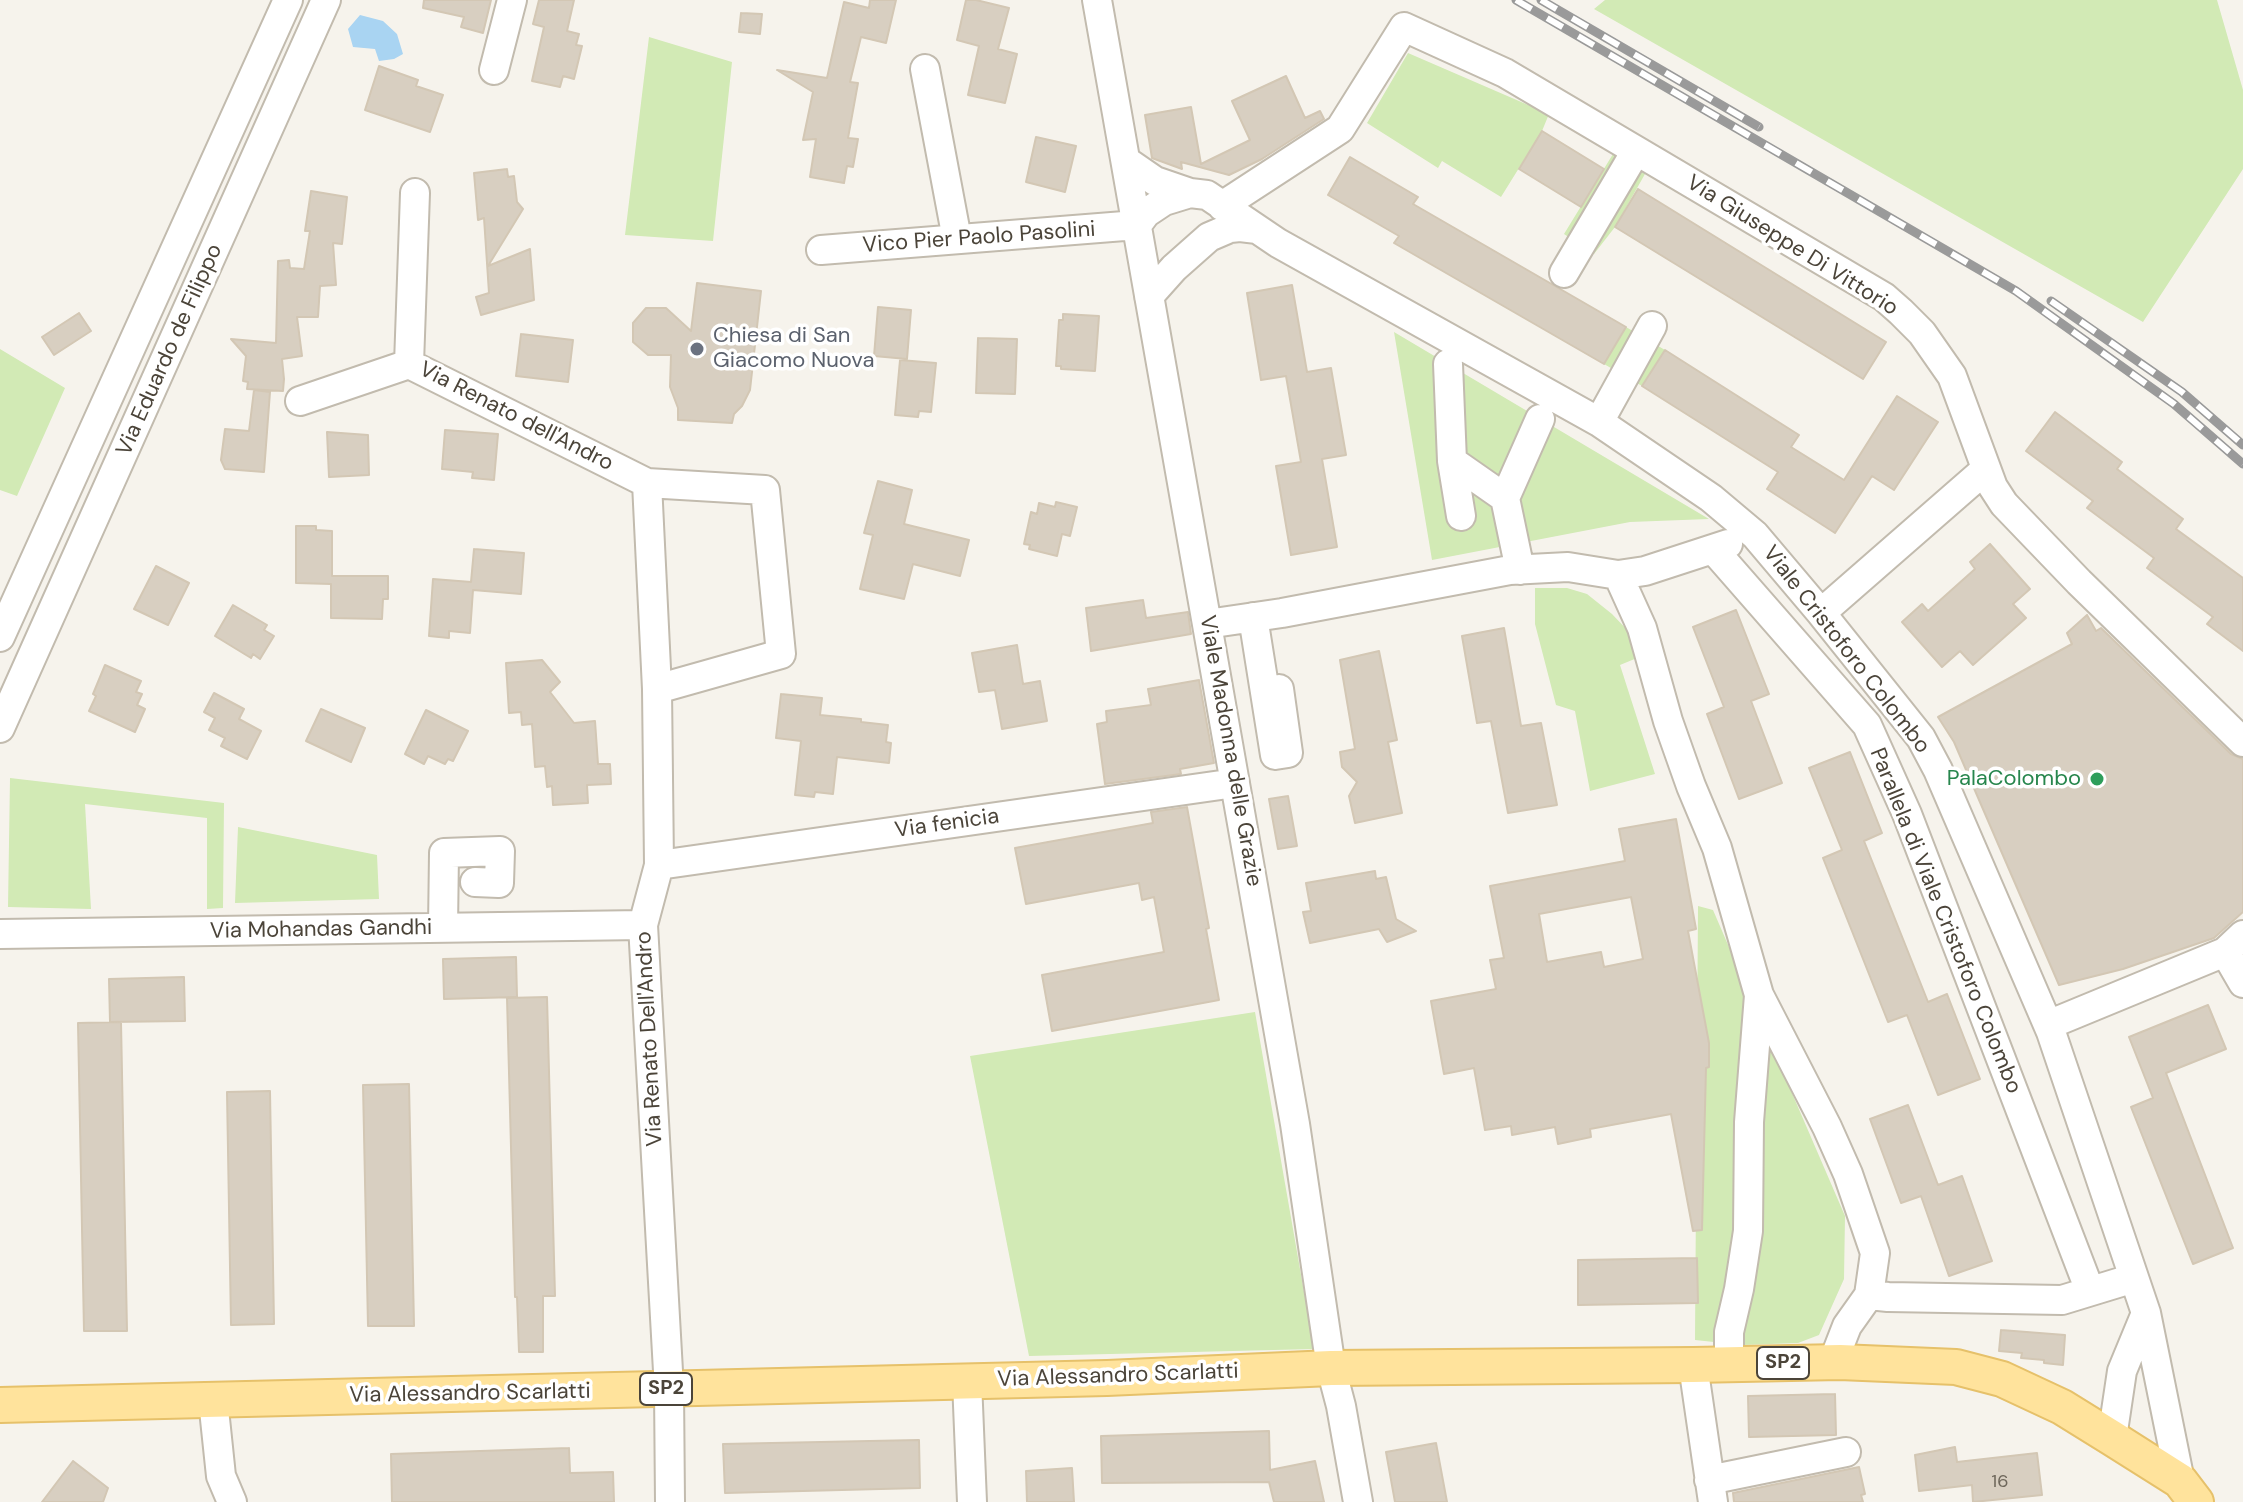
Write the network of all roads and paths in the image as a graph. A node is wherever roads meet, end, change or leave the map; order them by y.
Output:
1 (288, 0) edge
2 (326, 0) edge
3 (512, 0) edge
4 (1097, 0) edge
5 (925, 69) dead end
6 (494, 70) dead end
7 (1636, 151) junction
8 (1126, 161) junction
9 (415, 193) dead end
10 (1190, 193) junction
11 (1222, 206) junction
12 (1257, 229) junction
13 (1138, 230) junction
14 (957, 239) junction
15 (1198, 244) junction
16 (821, 250) dead end
17 (1564, 273) dead end
18 (1149, 296) junction
19 (1652, 326) dead end
20 (409, 364) junction
21 (1448, 364) dead end
22 (300, 401) dead end
23 (1540, 419) dead end
24 (1599, 422) junction
25 (1452, 461) junction
26 (1986, 469) junction
27 (647, 483) junction
28 (1505, 498) junction
29 (1461, 516) dead end
30 (1755, 535) junction
31 (1713, 549) junction
32 (1520, 570) junction
33 (1618, 575) junction
34 (1821, 613) junction
35 (1253, 617) junction
36 (1207, 624) junction
37 (0, 637) edge
38 (657, 689) junction
39 (1266, 693) dead end
40 (0, 728) edge
41 (2243, 742) edge
42 (1235, 783) junction
43 (659, 865) junction
44 (475, 882) dead end
45 (643, 925) junction
46 (443, 928) junction
47 (0, 934) edge
48 (2234, 944) edge
49 (2243, 983) edge
50 (1759, 995) junction
51 (2048, 1025) junction
52 (2134, 1278) junction
53 (2090, 1291) junction
54 (1869, 1295) junction
55 (2146, 1313) junction
56 (1833, 1362) junction
57 (1729, 1364) junction
58 (1693, 1365) junction
59 (1331, 1368) junction
60 (967, 1381) junction
61 (669, 1389) junction
62 (213, 1400) junction
63 (0, 1405) edge
64 (2112, 1438) junction
65 (1846, 1452) dead end
66 (1711, 1491) edge
67 (2188, 1492) edge
68 (232, 1502) edge
69 (670, 1502) edge
70 (972, 1502) edge
71 (1358, 1502) edge

1 - 37 street, Via Eduardo de Filippo
2 - 40 street, Via Eduardo de Filippo
3 - 6 street
4 - 8 street, Viale Madonna delle Grazie
5 - 14 street
7 - 11 street, Via Giuseppe Di Vittorio
7 - 17 street
7 - 26 street, Via Giuseppe Di Vittorio
8 - 10 street, Viale Cristoforo Colombo
8 - 13 street, Viale Madonna delle Grazie
9 - 20 street, Via Renato dell'Andro
10 - 11 street, Viale Cristoforo Colombo
10 - 13 street
11 - 12 street, Viale Cristoforo Colombo
12 - 15 street
12 - 24 street, Viale Cristoforo Colombo
13 - 14 street, Vico Pier Paolo Pasolini
13 - 15 street
13 - 18 street, Viale Madonna delle Grazie
14 - 16 street, Vico Pier Paolo Pasolini
15 - 18 street
18 - 36 street, Viale Madonna delle Grazie
19 - 24 street
20 - 22 street
20 - 27 street, Via Renato dell'Andro
21 - 25 street
23 - 28 street
24 - 30 street, Viale Cristoforo Colombo
25 - 28 street
25 - 29 street
26 - 34 street
26 - 41 street, Via Giuseppe Di Vittorio
27 - 38 street, Via Renato Dell'Andro
27 - 38 street
28 - 32 street
30 - 31 street
30 - 34 street, Viale Cristoforo Colombo
31 - 33 street
31 - 53 street, Parallela di Viale Cristoforo Colombo
32 - 33 street
32 - 35 street
33 - 50 street
34 - 51 street, Viale Cristoforo Colombo
35 - 36 street
35 - 39 street
36 - 42 street, Viale Madonna delle Grazie
38 - 43 street, Via Renato Dell'Andro
42 - 43 street, Via fenicia
42 - 59 street, Viale Madonna delle Grazie
43 - 45 street, Via Renato Dell'Andro
44 - 46 street
45 - 46 street, Via Mohandas Gandhi
45 - 61 street, Via Renato Dell'Andro
46 - 47 street, Via Mohandas Gandhi
48 - 49 street
48 - 51 street
50 - 54 street
50 - 57 street
51 - 52 street, Viale Cristoforo Colombo
52 - 53 street
52 - 55 street, Viale Cristoforo Colombo
53 - 54 street
54 - 56 street
55 - 64 street
55 - 67 street, Viale Cristoforo Colombo
56 - 57 main road, Via Alessandro Scarlatti / SP2
56 - 64 main road, Via Alessandro Scarlatti / SP2
57 - 58 main road, Via Alessandro Scarlatti / SP2
58 - 59 main road, Via Alessandro Scarlatti / SP2
58 - 66 street
59 - 60 main road, Via Alessandro Scarlatti / SP2
59 - 71 street, Viale Madonna delle Grazie
60 - 61 main road, Via Alessandro Scarlatti / SP2
60 - 70 street
61 - 62 main road, Via Alessandro Scarlatti / SP2
61 - 69 street, Via Renato Dell'Andro
62 - 63 main road, Via Alessandro Scarlatti / SP2
62 - 68 street
64 - 67 main road, Via Alessandro Scarlatti / SP2
65 - 66 street

